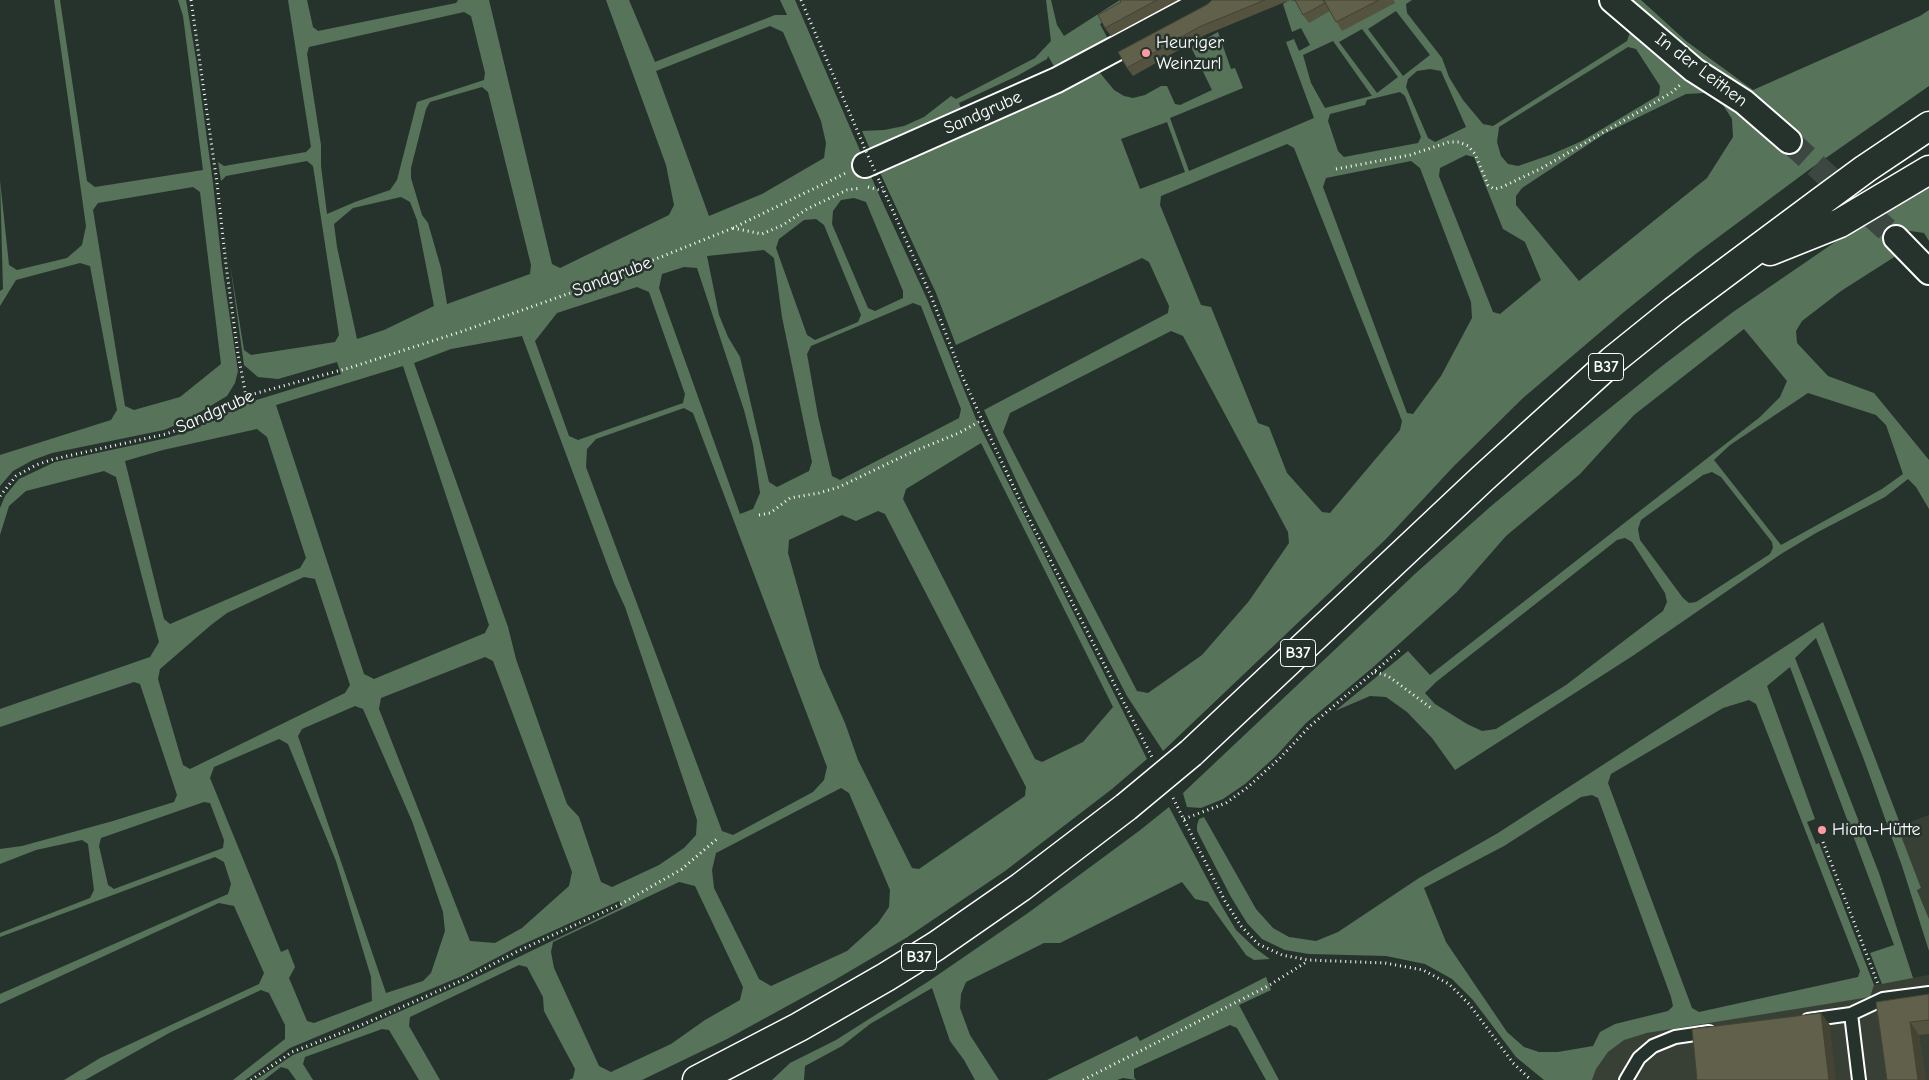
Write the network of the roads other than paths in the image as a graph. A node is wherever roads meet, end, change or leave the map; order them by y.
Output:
1 (1207, 0) edge
2 (1612, 0) edge
3 (1929, 126) edge
4 (1789, 141) tunnel mouth
5 (869, 164) road end
6 (1929, 170) edge
7 (1896, 238) tunnel mouth
8 (1736, 264) junction
9 (1929, 272) edge
10 (1929, 993) edge
11 (1851, 1014) junction
12 (1792, 1022) edge
13 (1724, 1031) edge
14 (697, 1080) edge
15 (1626, 1080) edge
16 (1859, 1080) edge

1 - 5 street, Sandgrube
2 - 4 street, In der Leithen
3 - 8 main road, B37
6 - 8 main road
7 - 9 street
8 - 14 main road, B37, bridge
10 - 11 lane
11 - 12 lane
11 - 16 lane
13 - 15 lane

